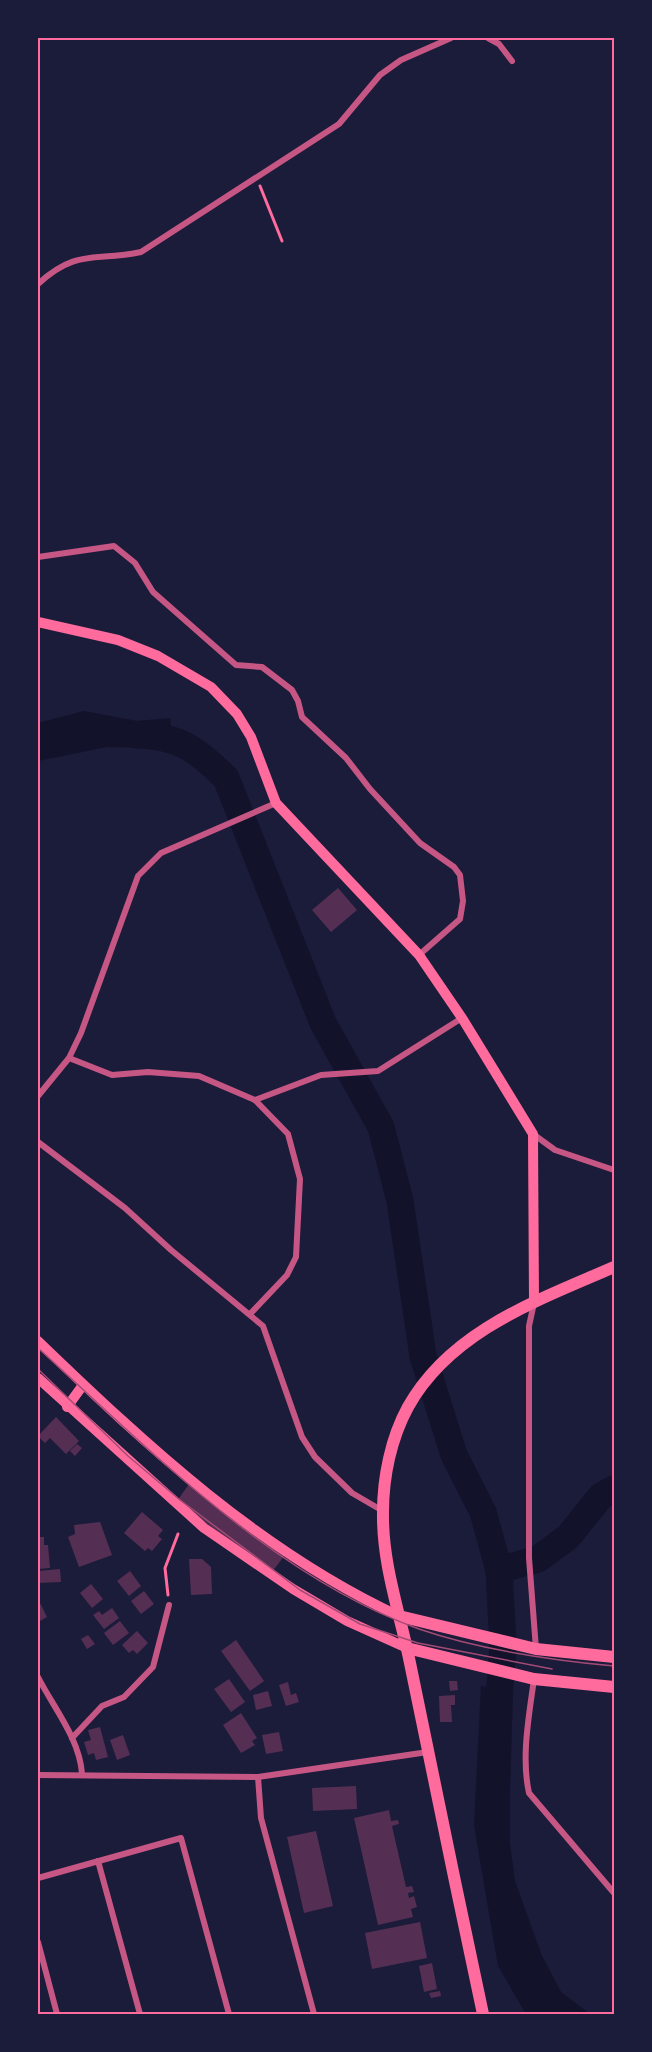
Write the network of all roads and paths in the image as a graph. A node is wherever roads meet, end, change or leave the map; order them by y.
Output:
1 (451, 38) edge
2 (488, 38) edge
3 (512, 61) dead end
4 (256, 176) junction
5 (282, 241) dead end
6 (38, 284) edge
7 (38, 557) edge
8 (38, 622) edge
9 (271, 806) junction
10 (419, 955) junction
11 (462, 1018) junction
12 (69, 1058) junction
13 (38, 1096) edge
14 (255, 1100) junction
15 (533, 1134) junction
16 (38, 1142) edge
17 (615, 1170) edge
18 (615, 1267) edge
19 (534, 1302) junction
20 (251, 1313) junction
21 (38, 1341) edge
22 (38, 1378) edge
23 (83, 1385) junction
24 (67, 1407) junction
25 (383, 1511) junction
26 (178, 1534) dead end
27 (169, 1605) joint
28 (399, 1616) junction
29 (407, 1648) junction
30 (531, 1648) junction
31 (615, 1657) edge
32 (38, 1677) edge
33 (530, 1678) junction
34 (615, 1687) edge
35 (72, 1738) junction
36 (428, 1752) junction
37 (82, 1774) junction
38 (38, 1775) edge
39 (258, 1777) junction
40 (98, 1861) junction
41 (38, 1878) edge
42 (615, 1893) edge
43 (38, 1942) edge
44 (57, 2014) edge
45 (140, 2014) edge
46 (229, 2014) edge
47 (314, 2014) edge
48 (483, 2014) edge

1 - 4 street
2 - 3 street
4 - 5 path
4 - 6 street
7 - 10 street
8 - 9 main road
9 - 10 main road
9 - 12 street
10 - 11 main road
11 - 14 street
11 - 15 main road
12 - 13 street
12 - 14 street
14 - 20 street
15 - 17 street
15 - 19 main road
16 - 20 street
18 - 19 main road
19 - 25 main road
19 - 30 street
20 - 25 street
21 - 23 main road
22 - 24 main road
23 - 24 main road
23 - 28 main road
24 - 29 main road
25 - 28 main road
26 - 27 path
27 - 35 street
28 - 29 main road
28 - 30 main road
29 - 33 main road
29 - 36 main road
30 - 31 main road
32 - 35 street
33 - 34 main road
33 - 42 street
35 - 37 street
36 - 39 street
36 - 48 main road
37 - 38 street
37 - 39 street
39 - 47 street
40 - 41 street
40 - 45 street
40 - 46 street
43 - 44 street

